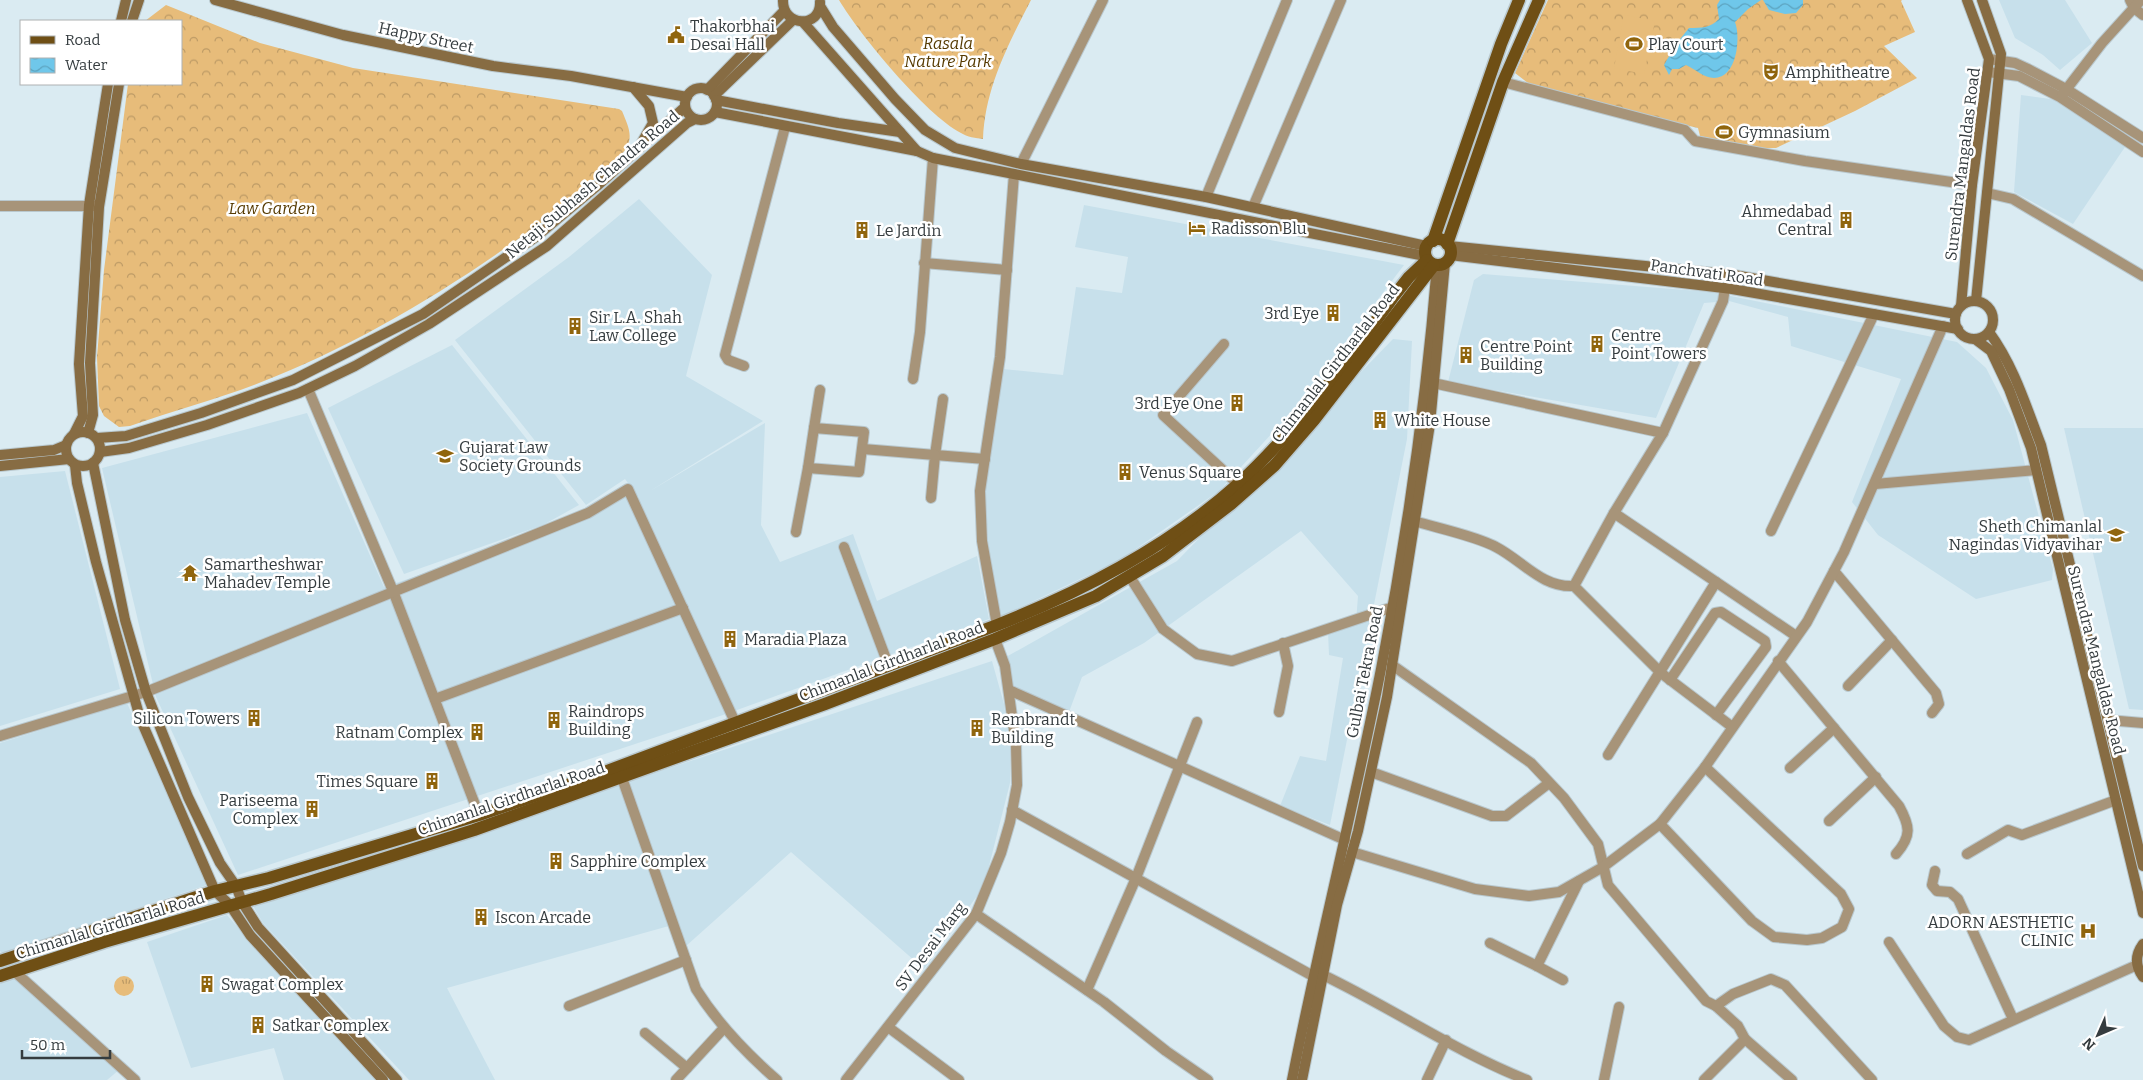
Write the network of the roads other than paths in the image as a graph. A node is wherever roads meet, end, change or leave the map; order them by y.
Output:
1 (126, 0) edge
2 (139, 0) edge
3 (215, 0) edge
4 (783, 0) edge
5 (1103, 0) edge
6 (1287, 0) edge
7 (1341, 0) edge
8 (1519, 0) edge
9 (1539, 0) edge
10 (1967, 0) edge
11 (1982, 0) edge
12 (820, 3) edge
13 (2135, 3) edge
14 (784, 11) junction
15 (2143, 15) edge
16 (121, 20) edge
17 (132, 20) edge
18 (798, 21) junction
19 (1989, 59) junction
20 (2001, 61) junction
21 (1988, 72) junction
22 (1999, 73) junction
23 (1504, 82) junction
24 (108, 85) edge
25 (119, 85) edge
26 (633, 86) junction
27 (2063, 93) junction
28 (712, 95) junction
29 (686, 102) junction
30 (715, 112) junction
31 (695, 119) junction
32 (785, 126) junction
33 (900, 132) junction
34 (2143, 138) edge
35 (917, 151) junction
36 (636, 152) junction
37 (2143, 152) edge
38 (933, 158) junction
39 (1021, 164) junction
40 (1014, 174) junction
41 (1972, 185) junction
42 (1987, 193) junction
43 (1206, 197) junction
44 (0, 206) edge
45 (94, 206) junction
46 (1253, 207) junction
47 (1437, 254) junction
48 (924, 262) junction
49 (1007, 270) junction
50 (2143, 276) edge
51 (1725, 288) junction
52 (1976, 301) junction
53 (1959, 310) junction
54 (1874, 314) junction
55 (1943, 326) junction
56 (1958, 329) junction
57 (1989, 332) junction
58 (1975, 339) junction
59 (1224, 344) dead end
60 (744, 366) dead end
61 (913, 379) dead end
62 (1433, 383) junction
63 (308, 389) junction
64 (820, 390) dead end
65 (943, 399) dead end
66 (814, 428) junction
67 (1663, 433) junction
68 (74, 434) junction
69 (93, 435) junction
70 (66, 446) junction
71 (863, 449) junction
72 (100, 452) junction
73 (0, 455) edge
74 (935, 455) junction
75 (985, 459) junction
76 (72, 462) junction
77 (93, 463) junction
78 (0, 466) edge
79 (808, 468) junction
80 (2036, 470) junction
81 (1238, 484) junction
82 (1874, 484) junction
83 (931, 498) dead end
84 (1614, 513) junction
85 (1414, 521) junction
86 (1771, 531) dead end
87 (796, 532) dead end
88 (844, 547) dead end
89 (1834, 571) junction
90 (1130, 577) junction
91 (1716, 582) junction
92 (1574, 586) junction
93 (393, 591) junction
94 (1393, 607) junction
95 (683, 608) junction
96 (997, 625) junction
97 (1796, 636) junction
98 (995, 639) junction
99 (1892, 640) junction
100 (1283, 643) junction
101 (1778, 661) junction
102 (888, 664) junction
103 (1392, 665) junction
104 (1661, 673) junction
105 (1670, 680) junction
106 (1848, 686) dead end
107 (1009, 690) junction
108 (146, 692) junction
109 (134, 694) junction
110 (435, 699) junction
111 (1279, 712) dead end
112 (1932, 713) dead end
113 (1716, 715) junction
114 (2108, 720) junction
115 (735, 722) junction
116 (1197, 722) dead end
117 (2143, 723) edge
118 (1731, 726) junction
119 (1834, 728) junction
120 (0, 736) edge
121 (1608, 755) dead end
122 (1179, 766) junction
123 (1704, 767) junction
124 (1790, 768) dead end
125 (1371, 772) junction
126 (1876, 777) junction
127 (622, 778) junction
128 (1549, 782) junction
129 (2116, 800) junction
130 (1012, 810) junction
131 (479, 815) junction
132 (1829, 821) dead end
133 (1660, 824) junction
134 (1345, 840) junction
135 (1352, 852) junction
136 (1896, 854) dead end
137 (1966, 854) dead end
138 (2143, 866) edge
139 (1603, 868) junction
140 (1935, 871) dead end
141 (1136, 878) junction
142 (1579, 881) junction
143 (236, 886) junction
144 (215, 891) junction
145 (236, 904) junction
146 (2143, 913) edge
147 (976, 914) junction
148 (1889, 942) dead end
149 (1490, 943) dead end
150 (2143, 944) edge
151 (686, 960) junction
152 (0, 961) edge
153 (2137, 965) junction
154 (1537, 966) junction
155 (14, 971) junction
156 (0, 976) edge
157 (1318, 976) junction
158 (2143, 977) edge
159 (1563, 980) dead end
160 (1087, 990) junction
161 (569, 1006) dead end
162 (1716, 1006) junction
163 (1619, 1007) dead end
164 (2013, 1019) junction
165 (888, 1027) junction
166 (724, 1028) junction
167 (645, 1033) dead end
168 (1745, 1039) junction
169 (1446, 1040) junction
170 (687, 1068) junction
171 (379, 1078) edge
172 (849, 1079) edge
173 (135, 1080) edge
174 (397, 1080) edge
175 (676, 1080) edge
176 (777, 1080) edge
177 (959, 1080) edge
178 (1208, 1080) edge
179 (1292, 1080) edge
180 (1302, 1080) edge
181 (1427, 1080) edge
182 (1527, 1080) edge
183 (1604, 1080) edge
184 (1704, 1080) edge
185 (1792, 1080) edge
186 (1872, 1080) edge

1 - 16 main road
2 - 17 main road
3 - 26 main road, Happy Street
4 - 14 main road
5 - 39 street
6 - 43 street
7 - 46 street
8 - 47 main road, Chimanlal Girdharlal Road
9 - 23 main road, Chimanlal Girdharlal Road
10 - 19 main road, Surendra Mangaldas Road
11 - 20 main road, Surendra Mangaldas Road
12 - 18 main road
12 - 39 main road
13 - 15 street
13 - 27 street
14 - 18 main road
14 - 28 main road
18 - 28 main road
18 - 33 main road
19 - 20 street
19 - 21 main road, Surendra Mangaldas Road
20 - 22 main road, Surendra Mangaldas Road
20 - 27 street
21 - 22 street
21 - 41 main road, Surendra Mangaldas Road
22 - 27 street
22 - 42 main road, Surendra Mangaldas Road
23 - 41 street
23 - 47 main road, Chimanlal Girdharlal Road
24 - 45 main road
25 - 45 main road
26 - 29 main road, Happy Street
26 - 36 main road
27 - 34 street
27 - 37 street
28 - 29 main road
28 - 30 main road
28 - 33 main road
29 - 31 main road
29 - 36 main road, Netaji Subhash Chandra Road
30 - 31 main road
30 - 32 main road
31 - 63 main road, Netaji Subhash Chandra Road
32 - 35 main road
32 - 60 street
33 - 35 main road
35 - 38 main road
36 - 69 main road, Netaji Subhash Chandra Road
38 - 40 main road
38 - 48 street
39 - 43 main road
40 - 47 main road
40 - 49 street
41 - 53 main road, Surendra Mangaldas Road
42 - 50 street
42 - 52 main road, Surendra Mangaldas Road
43 - 46 main road
44 - 45 street
45 - 68 main road
45 - 69 main road
46 - 47 main road
47 - 51 main road, Panchvati Road
47 - 53 main road, Panchvati Road
47 - 62 main road, Gulbai Tekra Road
47 - 81 main road, Chimanlal Girdharlal Road
47 - 90 main road, Chimanlal Girdharlal Road
47 - 94 main road, Gulbai Tekra Road
48 - 49 street
48 - 61 street
49 - 75 street
51 - 54 main road, Panchvati Road
51 - 67 street
52 - 53 main road
52 - 57 main road
53 - 56 main road
54 - 55 main road, Panchvati Road
54 - 86 street
55 - 56 main road, Panchvati Road
55 - 82 street
56 - 58 main road
57 - 58 main road
57 - 114 main road, Surendra Mangaldas Road
58 - 80 main road, Surendra Mangaldas Road
59 - 81 street
62 - 67 street
62 - 85 main road, Gulbai Tekra Road
63 - 72 main road, Netaji Subhash Chandra Road
63 - 93 street
64 - 66 street
65 - 74 street
66 - 71 street
66 - 79 street
67 - 84 street
68 - 69 main road
68 - 70 main road
69 - 72 main road
70 - 73 main road
70 - 76 main road
71 - 74 street
71 - 79 street
72 - 77 main road
74 - 75 street
74 - 83 street
75 - 96 street
76 - 77 main road
76 - 78 main road
76 - 109 main road
77 - 108 main road
79 - 87 street
80 - 82 street
80 - 129 main road, Surendra Mangaldas Road
81 - 96 main road, Chimanlal Girdharlal Road
82 - 89 street
84 - 91 street
84 - 92 street
85 - 92 street
85 - 103 main road, Gulbai Tekra Road
88 - 102 street
89 - 97 street
89 - 99 street
90 - 98 main road, Chimanlal Girdharlal Road
90 - 100 street
91 - 97 street
91 - 104 street
92 - 104 street
93 - 95 street
93 - 108 street
93 - 110 street
94 - 100 street
94 - 134 main road, Gulbai Tekra Road
95 - 110 street
95 - 115 street
96 - 102 main road, Chimanlal Girdharlal Road
97 - 101 street
98 - 107 street, SV Desai Marg
98 - 127 main road, Chimanlal Girdharlal Road
99 - 106 street
99 - 112 street
100 - 111 street
101 - 118 street
101 - 119 street
102 - 115 main road, Chimanlal Girdharlal Road
103 - 125 main road, Gulbai Tekra Road
103 - 128 street
104 - 105 street
104 - 121 street
105 - 113 street
105 - 113 street
107 - 122 street
107 - 130 street, SV Desai Marg
108 - 109 street
108 - 143 main road
109 - 120 street
109 - 144 main road
110 - 131 street
113 - 118 street
114 - 117 street
114 - 138 main road, Surendra Mangaldas Road
115 - 131 main road, Chimanlal Girdharlal Road
116 - 122 street
118 - 123 street
119 - 124 street
119 - 126 street
122 - 134 street
122 - 141 street
123 - 133 street
123 - 133 street
125 - 128 street
125 - 135 main road, Gulbai Tekra Road
126 - 132 street
126 - 136 street
127 - 145 main road, Chimanlal Girdharlal Road
127 - 151 street
128 - 139 street
129 - 137 street
129 - 146 main road, Surendra Mangaldas Road
130 - 141 street
130 - 147 street, SV Desai Marg
131 - 143 main road, Chimanlal Girdharlal Road
133 - 139 street
134 - 157 main road, Gulbai Tekra Road
135 - 142 street
135 - 157 main road, Gulbai Tekra Road
139 - 142 street
139 - 162 street
140 - 164 street
141 - 157 street
141 - 160 street
142 - 154 street
143 - 144 main road, Chimanlal Girdharlal Road
143 - 145 main road
144 - 145 main road
144 - 152 main road, Chimanlal Girdharlal Road
145 - 155 main road, Chimanlal Girdharlal Road
145 - 171 main road
145 - 174 main road
147 - 160 street
147 - 165 street, SV Desai Marg
148 - 164 street
149 - 154 street
150 - 153 main road
151 - 161 street
151 - 166 street
153 - 158 main road
153 - 164 street
154 - 159 street
155 - 156 main road, Chimanlal Girdharlal Road
155 - 173 street
157 - 169 street
157 - 179 main road, Gulbai Tekra Road
157 - 180 main road, Gulbai Tekra Road
160 - 178 street
162 - 168 street
162 - 186 street
163 - 183 street
165 - 172 street, SV Desai Marg
165 - 177 street
166 - 170 street
166 - 176 street
167 - 170 street
168 - 184 street
168 - 185 street
169 - 181 street
169 - 182 street
170 - 175 street

